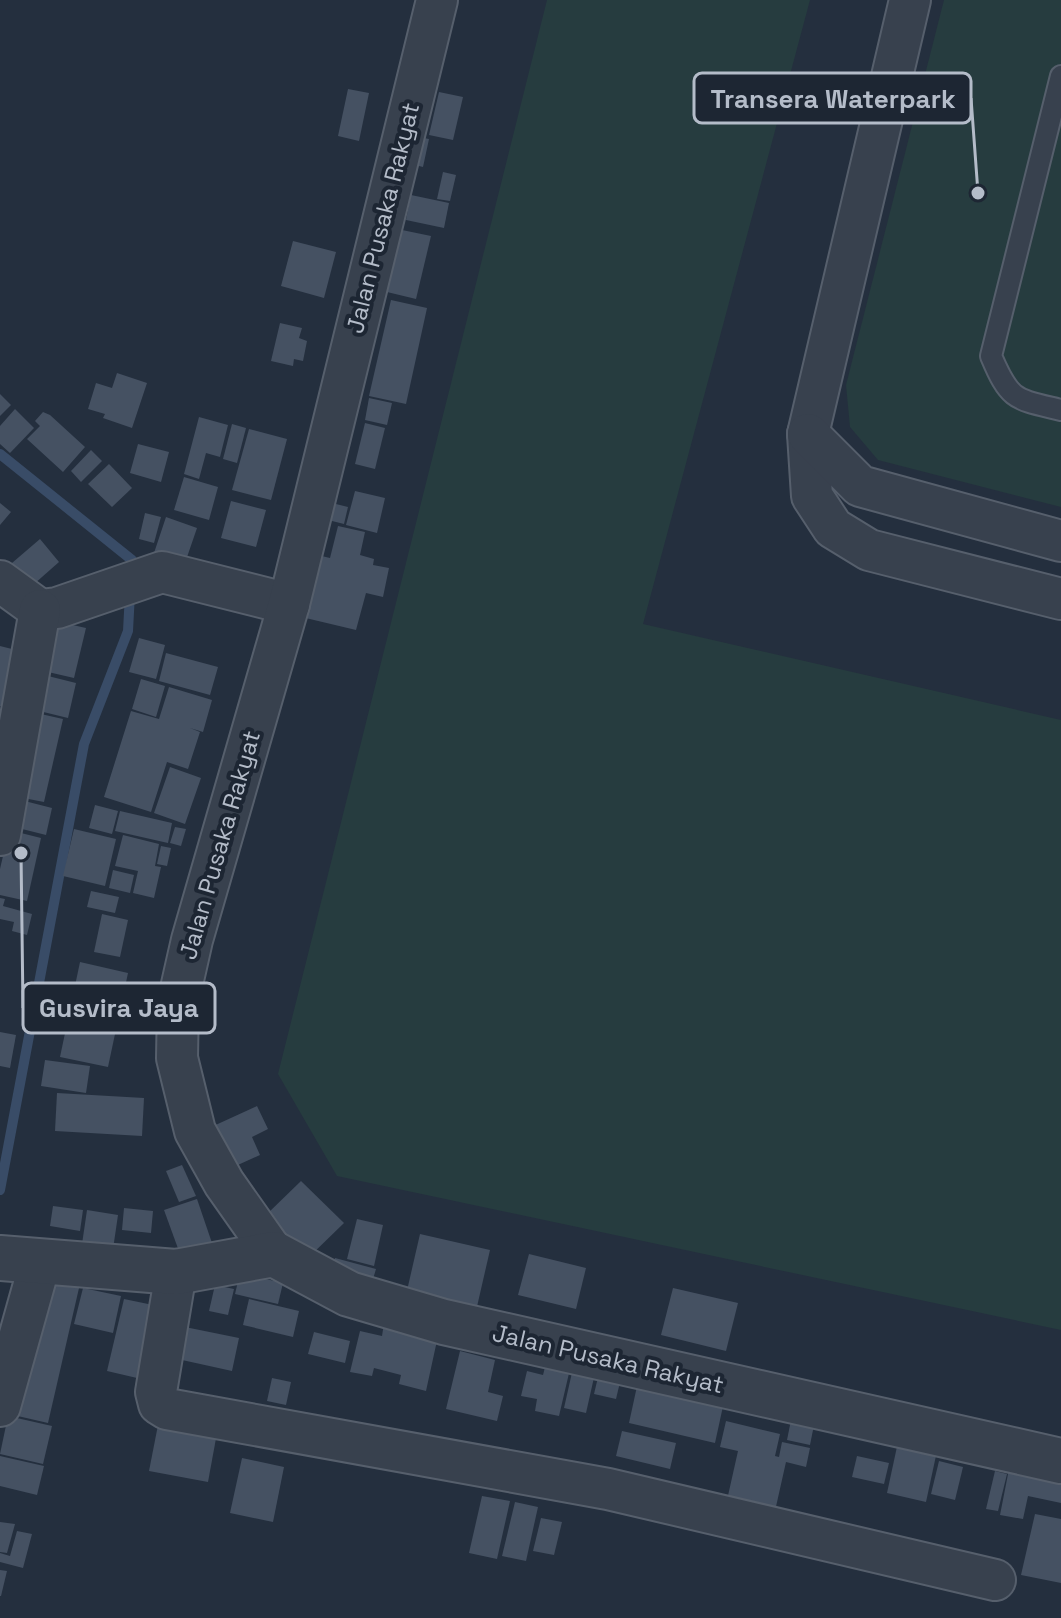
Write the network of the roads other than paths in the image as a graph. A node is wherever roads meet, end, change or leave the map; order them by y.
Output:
1 (437, 0) edge
2 (910, 0) edge
3 (1061, 76) edge
4 (1061, 410) edge
5 (808, 434) junction
6 (1061, 541) edge
7 (0, 581) edge
8 (1061, 599) edge
9 (289, 604) junction
10 (40, 610) junction
11 (0, 835) edge
12 (274, 1254) junction
13 (22, 1261) edge
14 (176, 1272) junction
15 (0, 1406) edge
16 (1061, 1461) edge
17 (995, 1580) dead end

1 - 9 street, Jalan Pusaka Rakyat
2 - 5 street
3 - 4 lane
5 - 6 street
5 - 8 street
7 - 10 street
9 - 10 street
9 - 12 street, Jalan Pusaka Rakyat
10 - 11 street
12 - 14 street
12 - 16 street, Jalan Pusaka Rakyat
13 - 14 street
13 - 15 street
14 - 17 street

